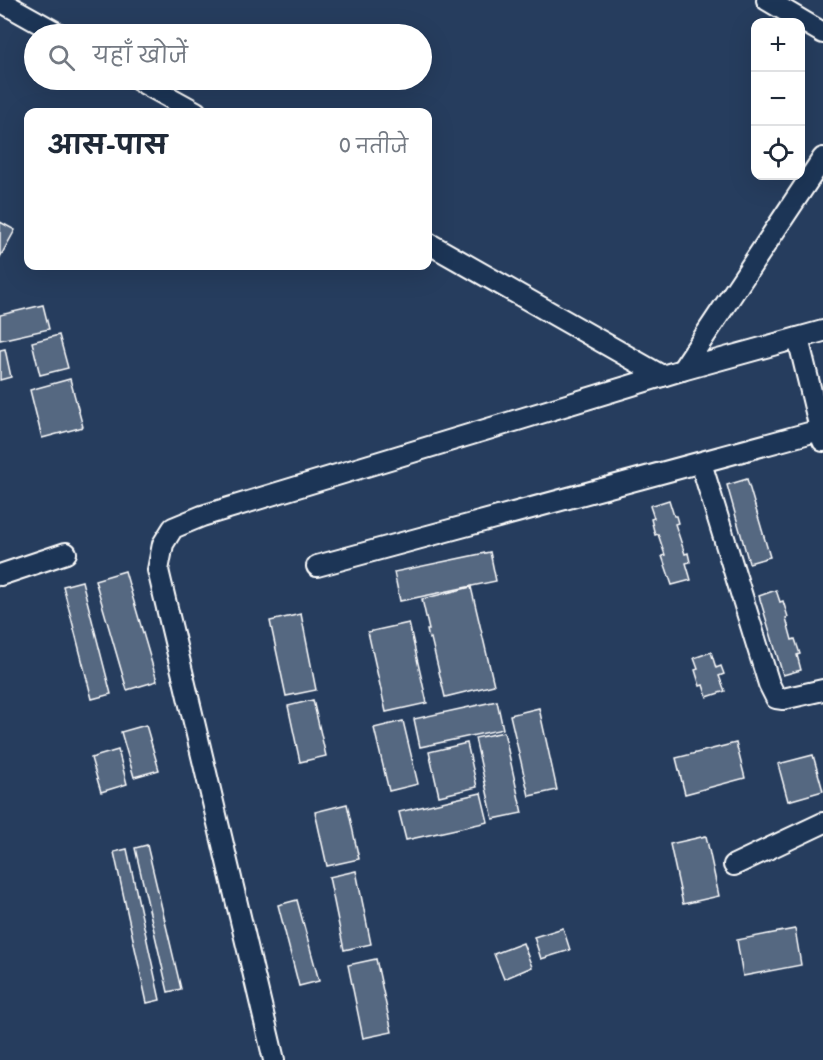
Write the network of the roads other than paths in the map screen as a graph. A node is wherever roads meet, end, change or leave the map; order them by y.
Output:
1 (767, 0) edge
2 (0, 1) edge
3 (41, 24) edge
4 (823, 33) edge
5 (156, 90) edge
6 (189, 108) edge
7 (823, 158) edge
8 (432, 245) edge
9 (823, 331) edge
10 (798, 338) junction
11 (682, 370) junction
12 (662, 376) junction
13 (821, 436) edge
14 (701, 463) junction
15 (66, 553) dead end
16 (317, 566) dead end
17 (0, 575) edge
18 (823, 690) edge
19 (823, 823) edge
20 (734, 865) dead end
21 (274, 1060) edge

1 - 4 street
2 - 3 street
5 - 6 street
7 - 11 street
8 - 12 street
9 - 10 street
10 - 11 street
10 - 13 street
11 - 12 street
12 - 21 street
13 - 14 street
14 - 16 street
14 - 18 street
15 - 17 street
19 - 20 street

